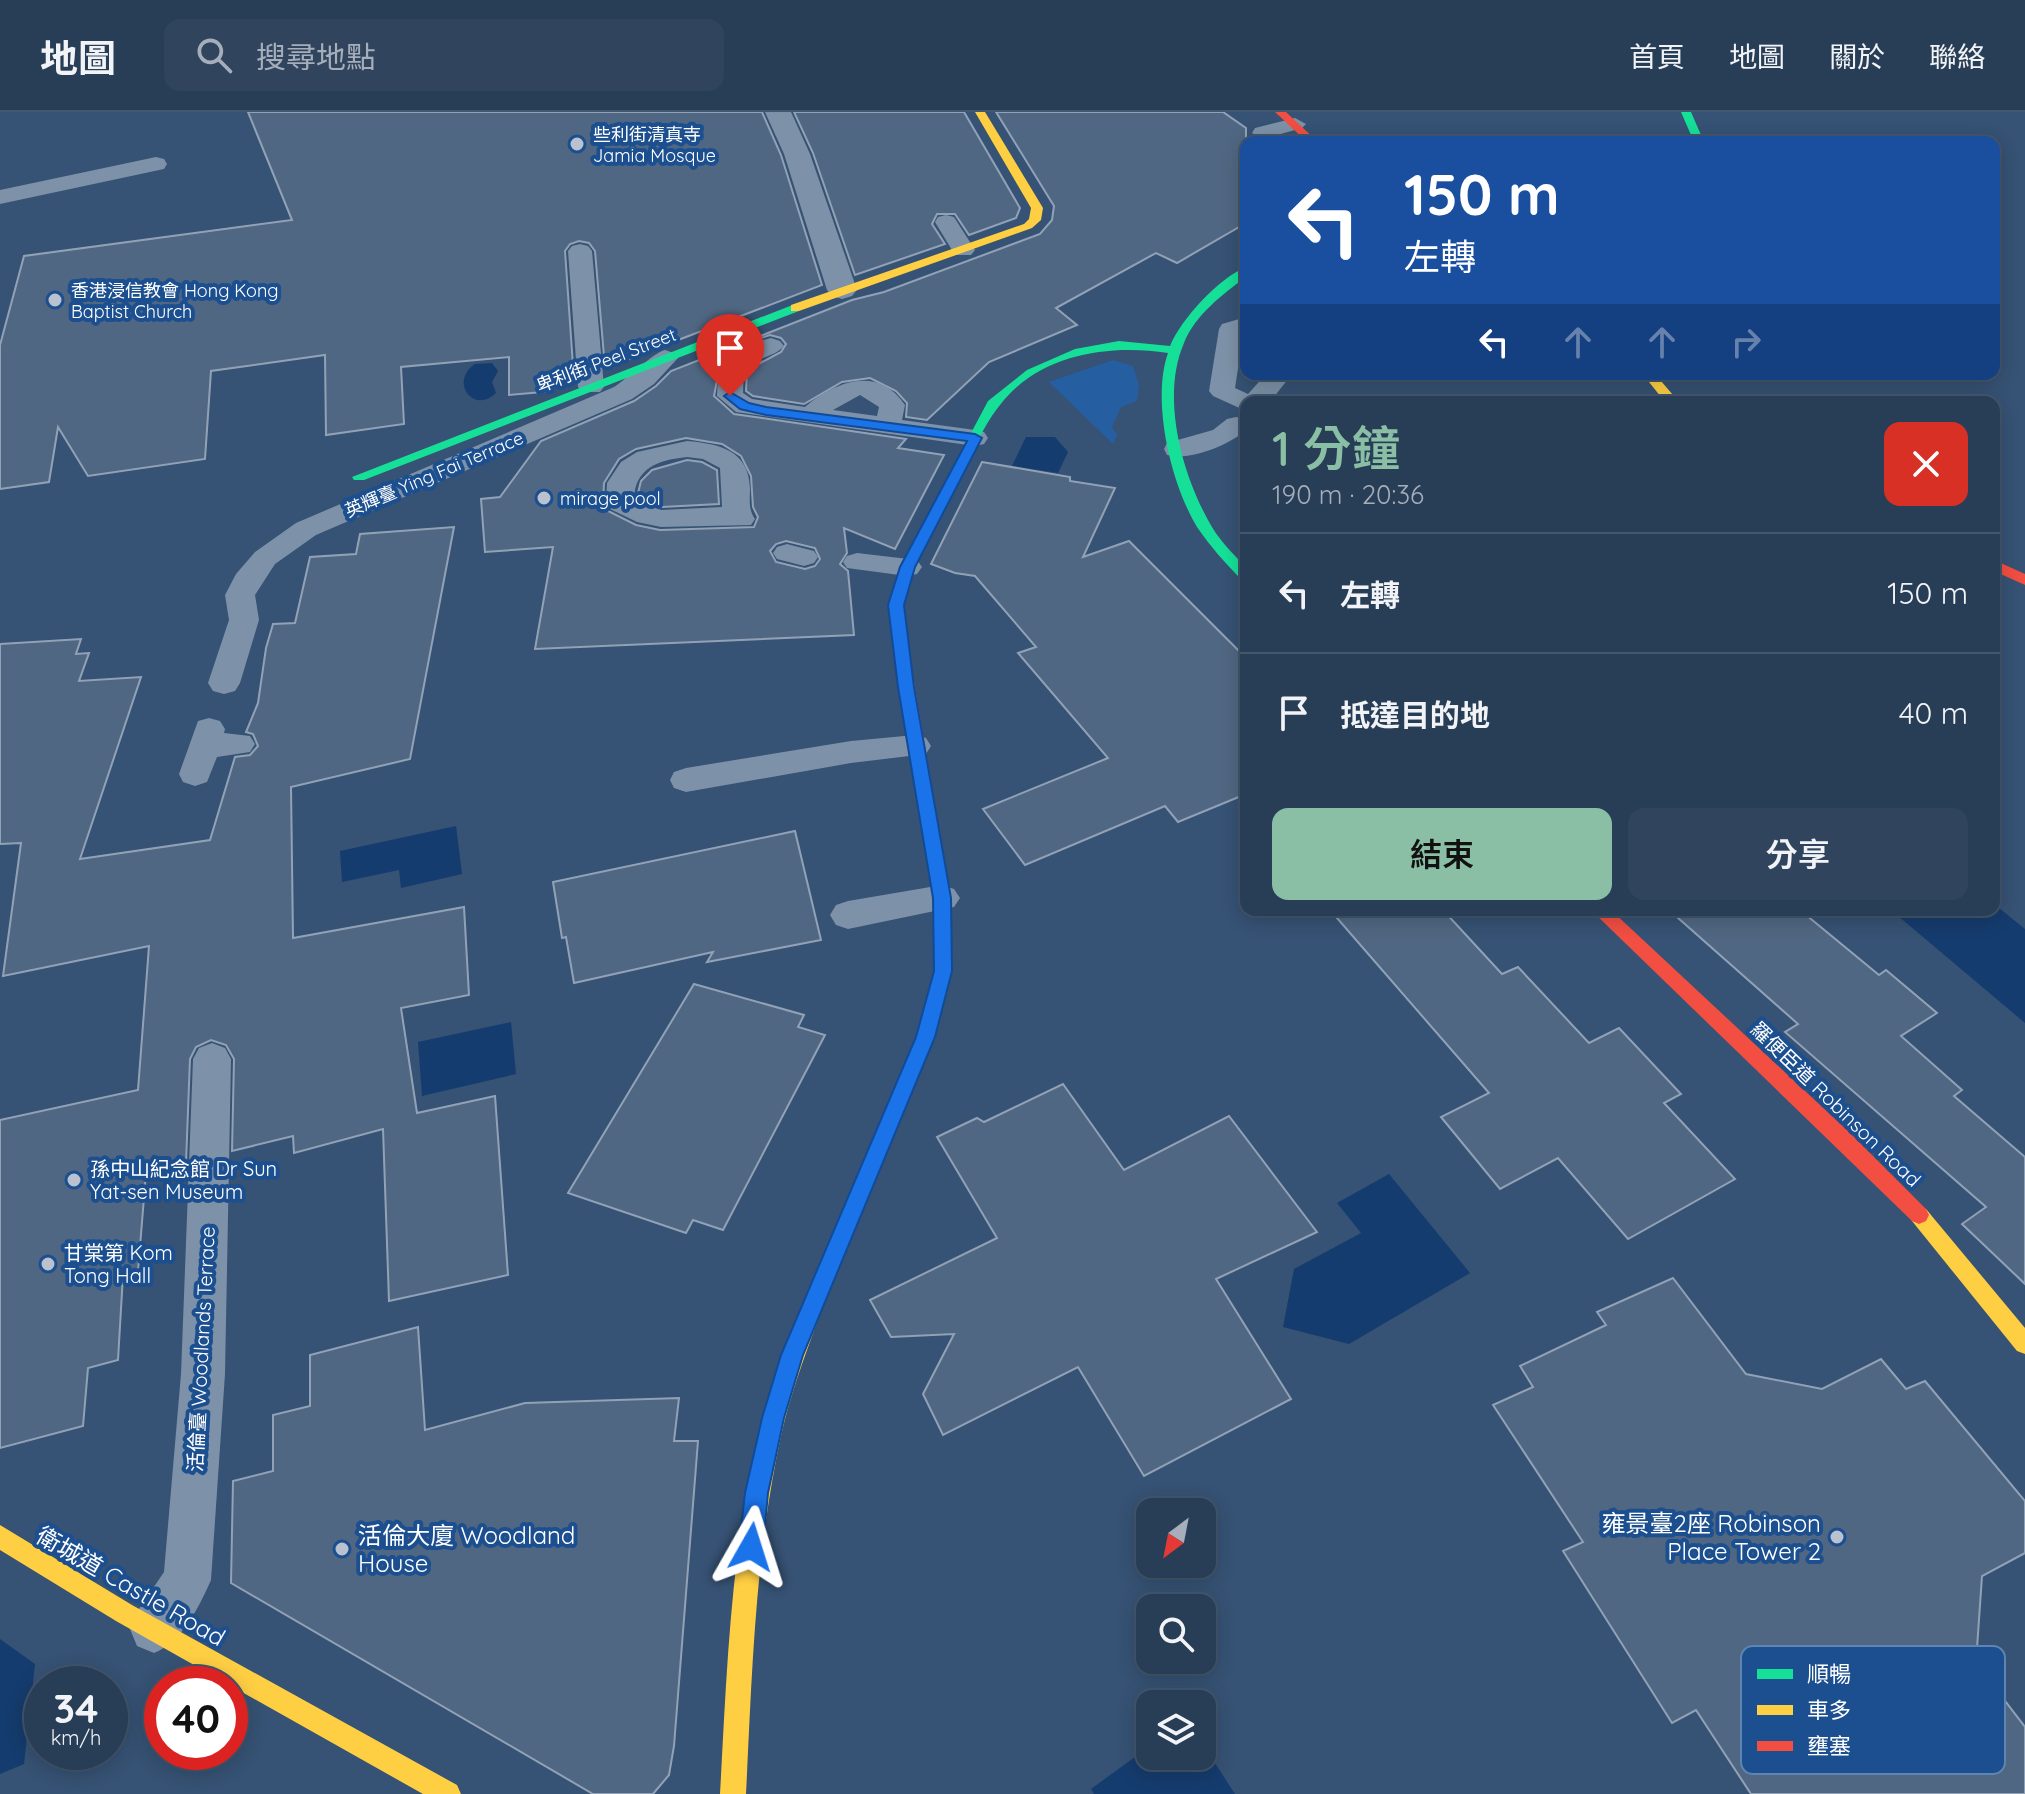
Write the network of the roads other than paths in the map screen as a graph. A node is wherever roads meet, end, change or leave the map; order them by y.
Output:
1 (778, 112) edge
2 (980, 112) edge
3 (1686, 112) edge
4 (1288, 118) edge
5 (1263, 133) dead end
6 (1307, 136) edge
7 (1696, 136) edge
8 (156, 164) dead end
9 (0, 197) edge
10 (946, 222) dead end
11 (963, 250) junction
12 (580, 251) dead end
13 (1240, 276) edge
14 (842, 290) junction
15 (1240, 326) edge
16 (771, 346) dead end
17 (1174, 350) junction
18 (665, 358) junction
19 (1274, 380) edge
20 (1654, 380) edge
21 (591, 387) junction
22 (1262, 396) edge
23 (1667, 396) edge
24 (1240, 407) edge
25 (1240, 415) edge
26 (975, 438) junction
27 (1177, 449) junction
28 (359, 477) dead end
29 (659, 520) joint
30 (857, 562) dead end
31 (907, 567) junction
32 (2000, 568) edge
33 (1240, 569) edge
34 (2025, 580) edge
35 (262, 663) dead end
36 (239, 744) dead end
37 (915, 746) junction
38 (203, 750) dead end
39 (686, 780) dead end
40 (942, 898) junction
41 (848, 915) dead end
42 (1613, 916) edge
43 (212, 1059) dead end
44 (2025, 1344) edge
45 (0, 1537) edge
46 (154, 1629) junction
47 (448, 1794) edge
48 (733, 1794) edge

1 - 14 street
2 - 11 street, 卑利街 Peel Street
3 - 7 street
4 - 5 lane
4 - 6 street
8 - 9 lane
10 - 11 lane
11 - 14 street, 卑利街 Peel Street
12 - 21 lane
13 - 17 street
14 - 18 street, 卑利街 Peel Street
15 - 24 lane
16 - 26 lane
17 - 26 street
17 - 27 street
18 - 21 street, 卑利街 Peel Street
18 - 35 lane, 英輝臺 Ying Fai Terrace
19 - 22 lane
20 - 23 street
21 - 28 street, 卑利街 Peel Street
25 - 27 lane
26 - 31 street
27 - 33 street
29 - 29 lane
30 - 31 lane
31 - 37 street
32 - 34 street
36 - 38 lane
37 - 39 lane
37 - 40 street
40 - 41 lane
40 - 48 street
42 - 44 street, 羅便臣道 Robinson Road
43 - 46 lane, 活倫臺 Woodlands Terrace
45 - 46 street, 衛城道 Castle Road
46 - 47 street, 衛城道 Castle Road

